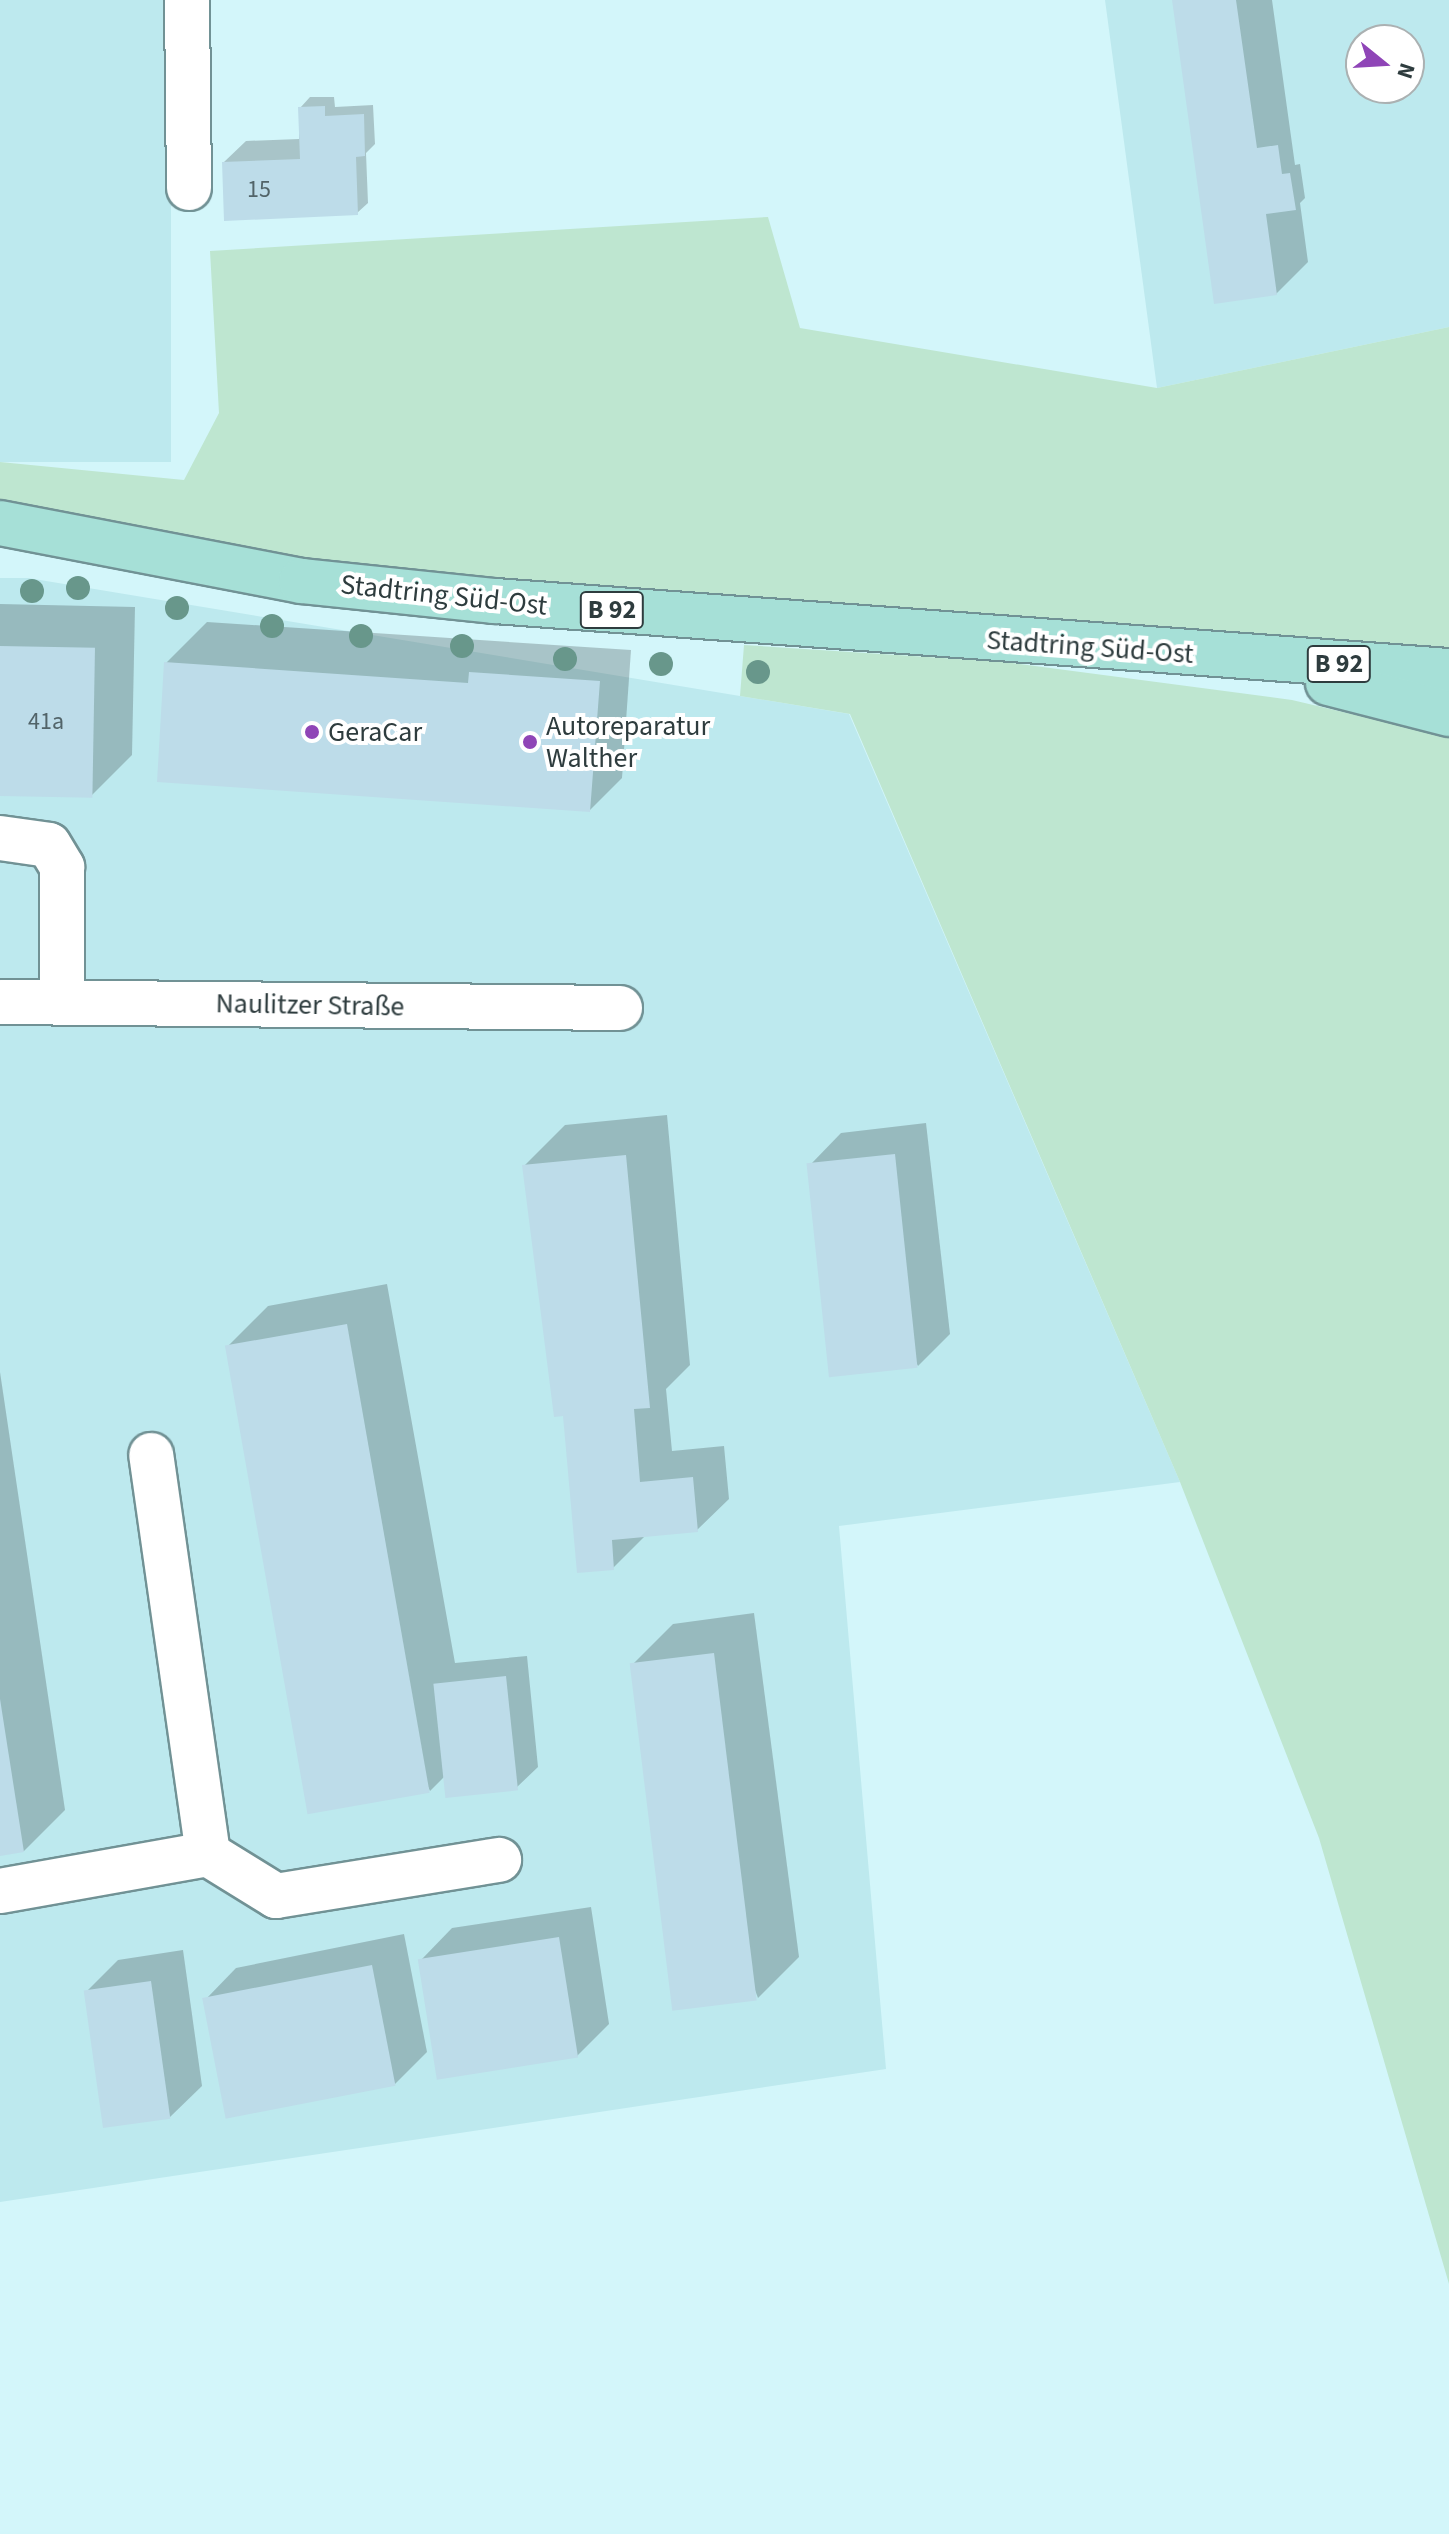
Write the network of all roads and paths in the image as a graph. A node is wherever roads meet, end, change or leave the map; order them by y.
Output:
1 (187, 0) edge
2 (189, 188) dead end
3 (0, 523) edge
4 (1229, 658) junction
5 (1449, 671) edge
6 (1449, 714) edge
7 (0, 838) edge
8 (0, 1002) edge
9 (62, 1002) junction
10 (620, 1008) dead end
11 (151, 1455) dead end
12 (208, 1854) junction
13 (499, 1860) dead end
14 (0, 1891) edge

1 - 2 street
3 - 4 main road, Stadtring Süd-Ost / B 92
4 - 5 main road, Stadtring Süd-Ost / B 92
4 - 6 main road, Stadtring Süd-Ost / B 92
7 - 9 street
8 - 9 street, Naulitzer Straße
9 - 10 street, Naulitzer Straße
11 - 12 street
12 - 13 street
12 - 14 street

